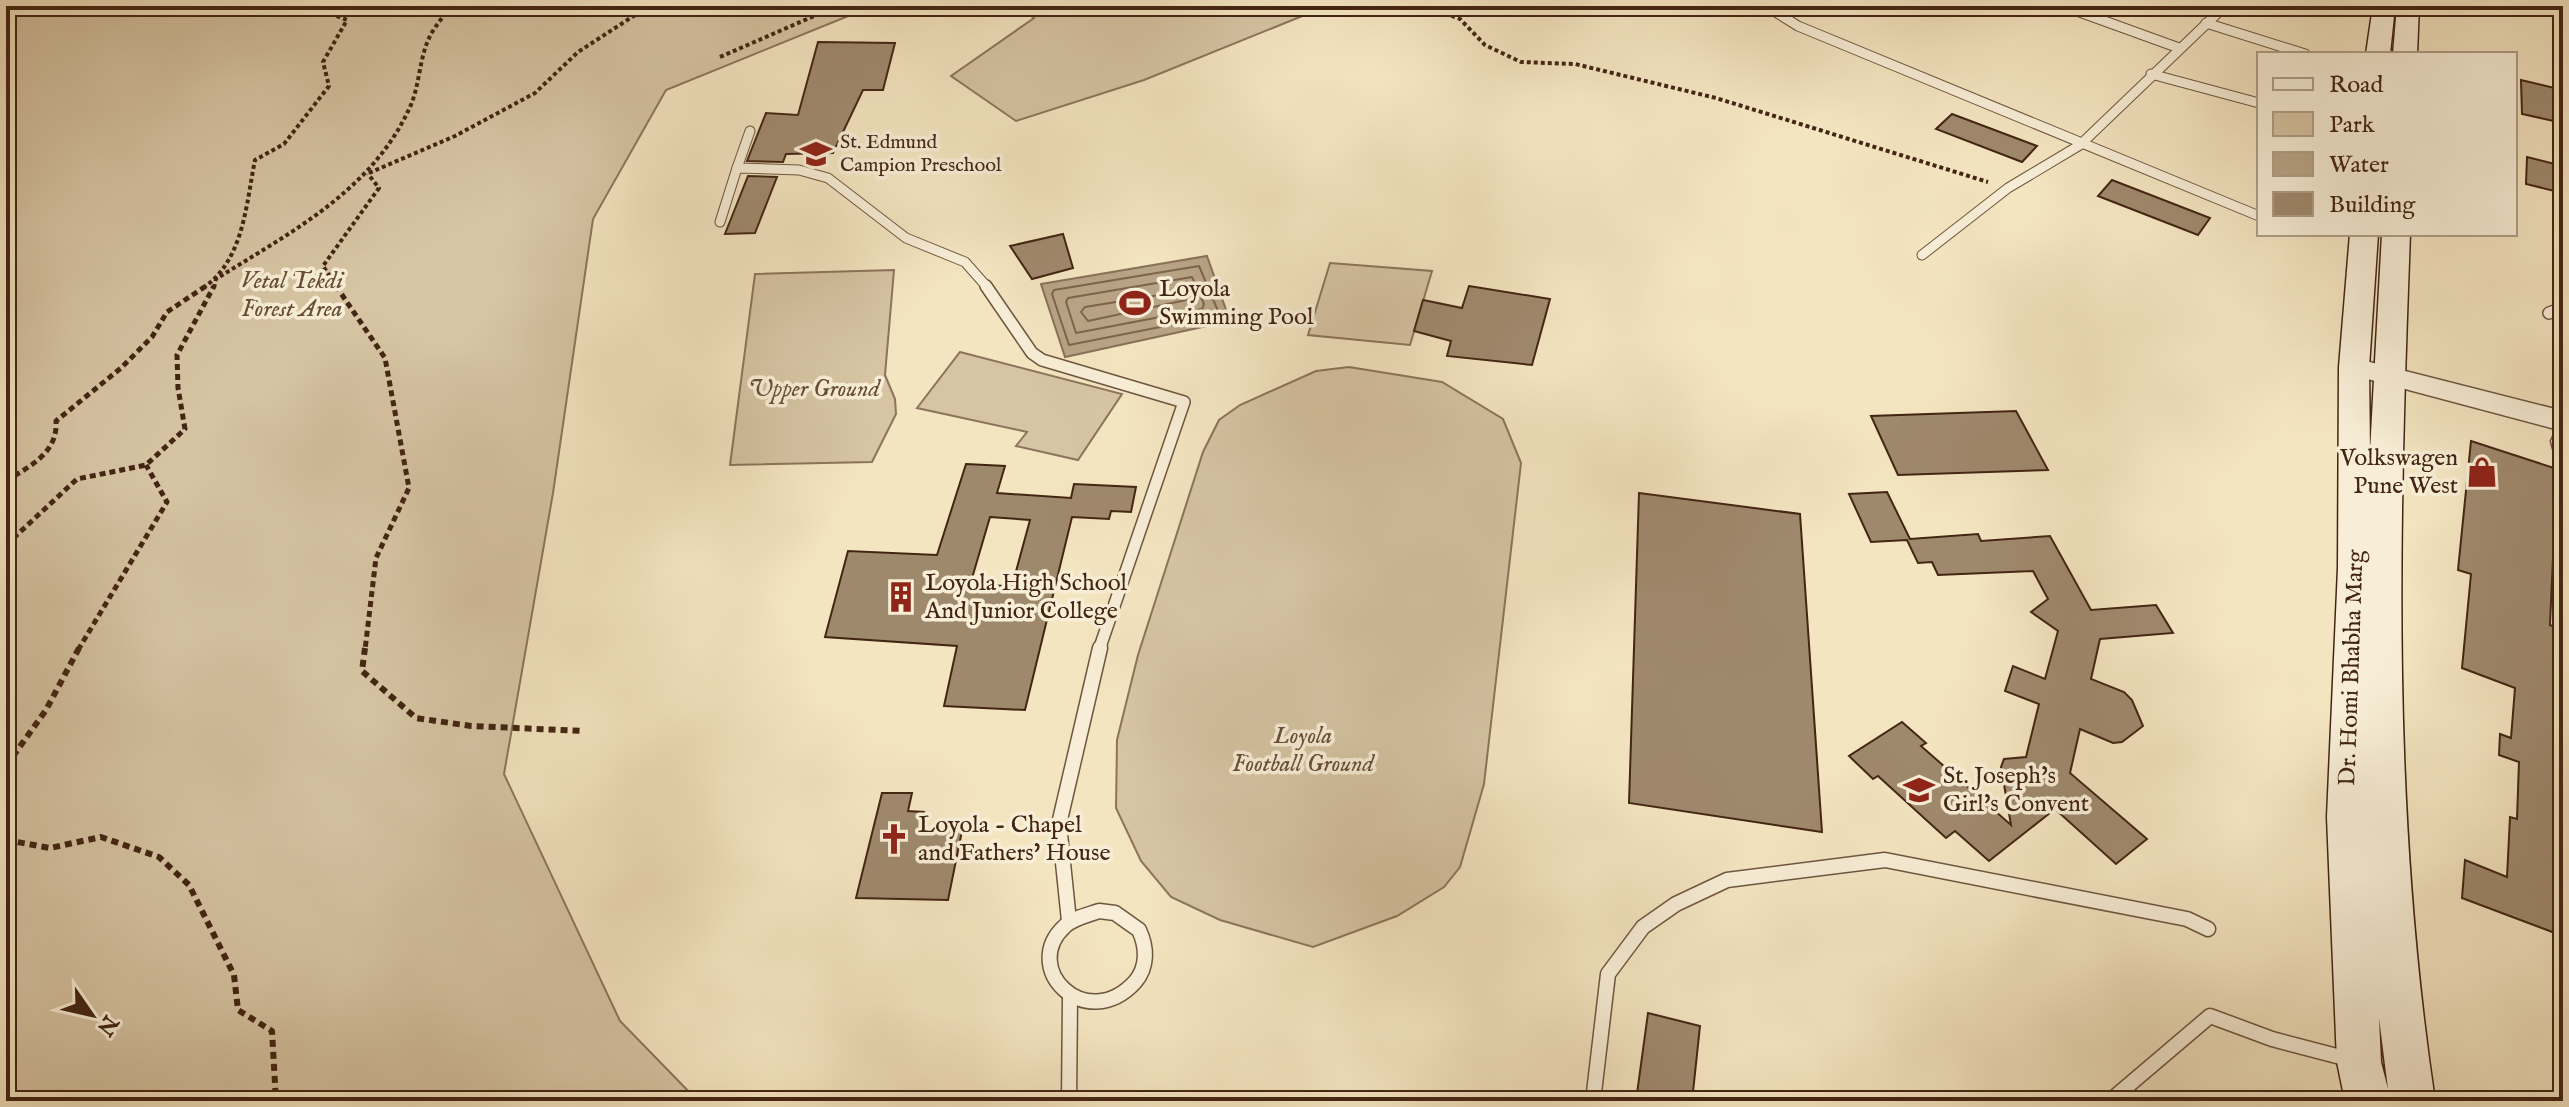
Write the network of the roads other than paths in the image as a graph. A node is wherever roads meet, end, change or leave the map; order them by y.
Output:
1 (1766, 6) edge
2 (2063, 6) edge
3 (2225, 6) edge
4 (2384, 6) edge
5 (2408, 6) edge
6 (2206, 23) junction
7 (2179, 48) junction
8 (2299, 52) edge
9 (2378, 52) edge
10 (2405, 52) edge
11 (2151, 74) junction
12 (2257, 102) edge
13 (750, 131) dead end
14 (2080, 145) junction
15 (737, 168) junction
16 (2257, 215) edge
17 (720, 222) dead end
18 (2364, 236) edge
19 (2396, 236) edge
20 (1922, 255) dead end
21 (2563, 308) edge
22 (2549, 313) dead end
23 (2357, 327) junction
24 (2391, 335) junction
25 (2372, 382) junction
26 (2563, 438) edge
27 (1069, 921) junction
28 (2208, 929) dead end
29 (1070, 998) junction
30 (2359, 1062) junction
31 (1069, 1101) edge
32 (1593, 1101) edge
33 (2110, 1101) edge
34 (2368, 1101) edge
35 (2412, 1101) edge

1 - 14 lane
2 - 7 lane
3 - 6 lane
4 - 9 main road
5 - 10 main road
6 - 7 lane
6 - 8 lane
7 - 11 lane
11 - 12 lane
11 - 14 lane
13 - 15 lane
14 - 16 lane
14 - 20 lane
15 - 17 lane
15 - 27 lane
18 - 23 main road, Dr. Homi Bhabha Marg
19 - 24 main road, Dr. Homi Bhabha Marg
21 - 22 lane
23 - 24 main road
23 - 25 main road, Dr. Homi Bhabha Marg
24 - 25 main road, Dr. Homi Bhabha Marg
25 - 26 street
25 - 30 main road, Dr. Homi Bhabha Marg
25 - 35 main road, Dr. Homi Bhabha Marg
27 - 29 lane
27 - 29 lane
28 - 32 lane
29 - 31 lane
30 - 33 lane
30 - 34 main road, Dr. Homi Bhabha Marg

